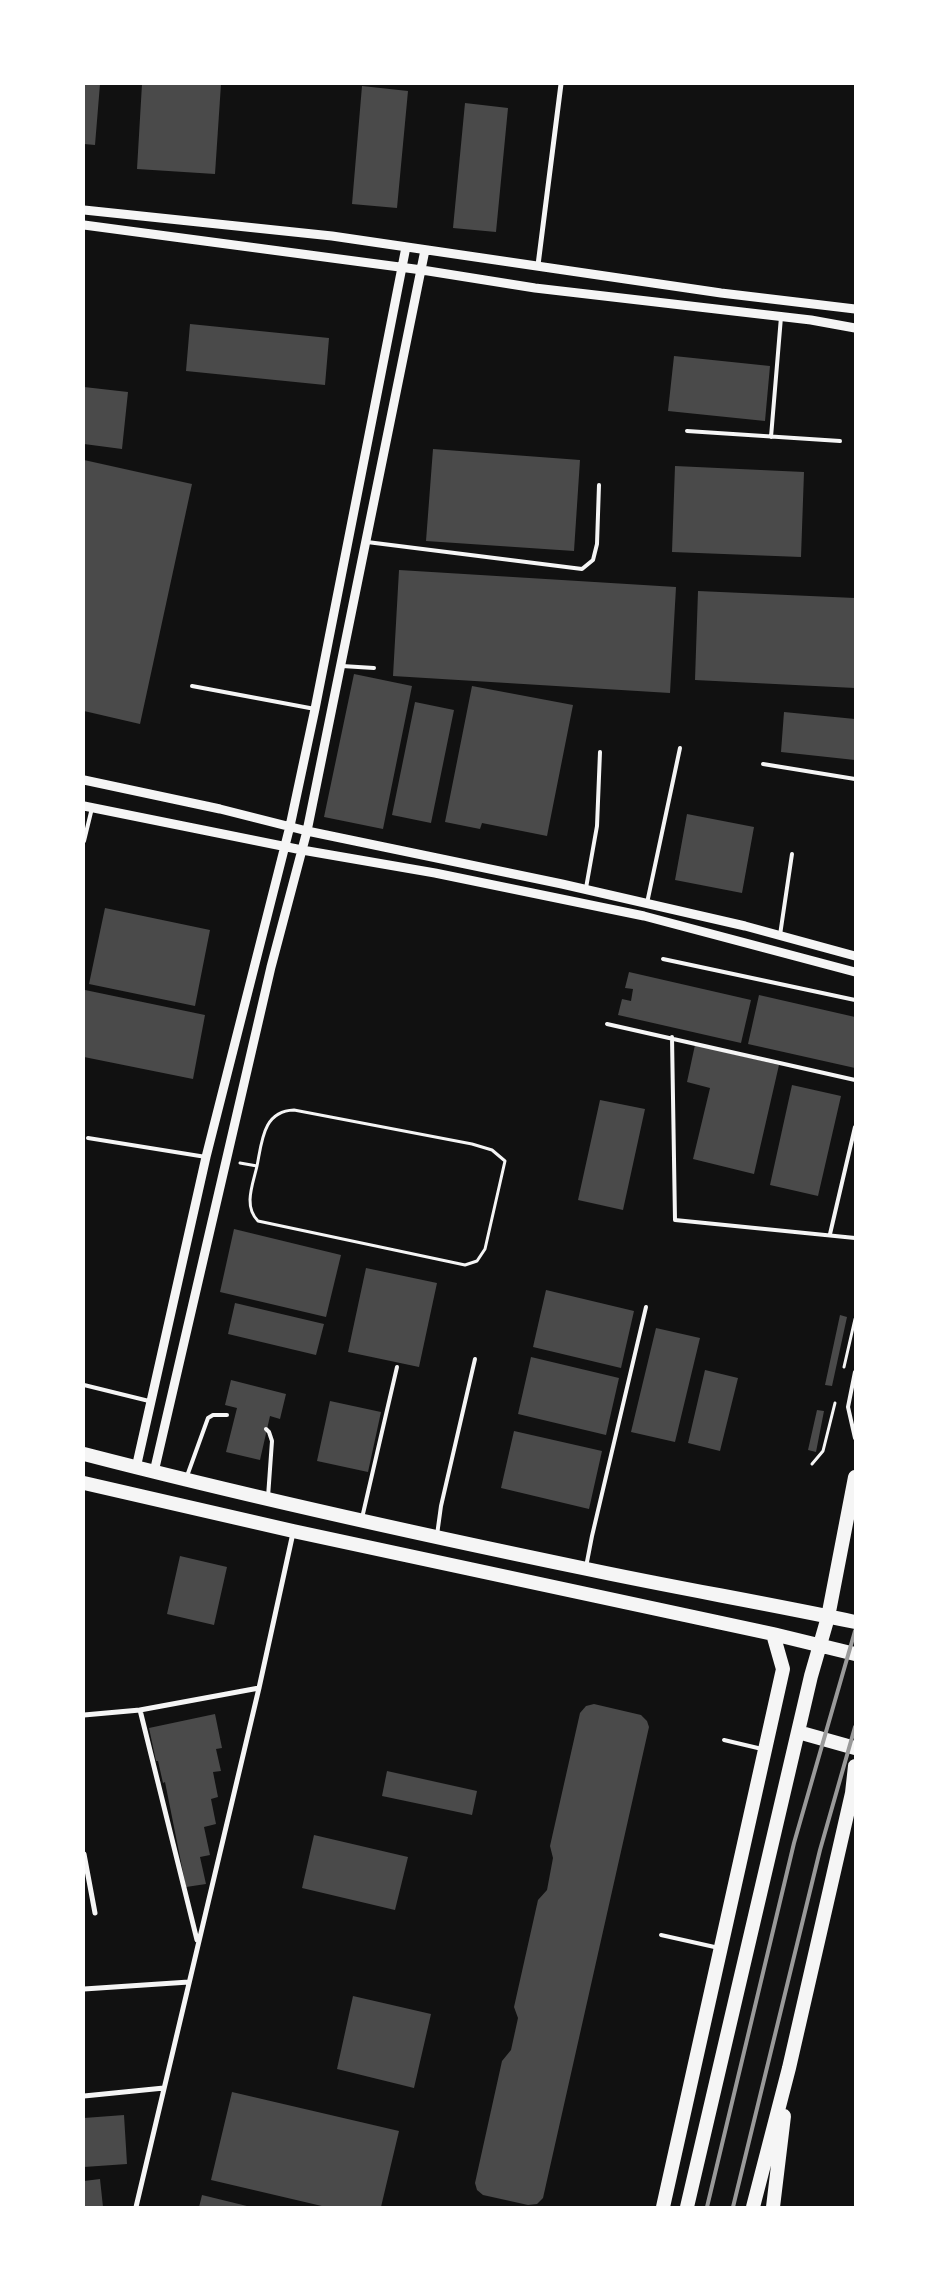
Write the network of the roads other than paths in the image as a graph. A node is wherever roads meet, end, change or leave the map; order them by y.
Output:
1 (560, 84) edge
2 (84, 210) edge
3 (84, 225) edge
4 (406, 247) junction
5 (426, 250) junction
6 (538, 265) junction
7 (402, 267) junction
8 (422, 270) junction
9 (855, 309) edge
10 (781, 316) junction
11 (855, 328) edge
12 (687, 431) dead end
13 (771, 437) junction
14 (840, 441) dead end
15 (599, 485) dead end
16 (367, 542) junction
17 (342, 666) junction
18 (374, 668) dead end
19 (192, 686) dead end
20 (315, 710) junction
21 (680, 748) dead end
22 (600, 752) dead end
23 (763, 764) dead end
24 (855, 779) edge
25 (84, 780) edge
26 (88, 807) edge
27 (290, 826) junction
28 (308, 831) junction
29 (84, 841) edge
30 (285, 846) junction
31 (302, 850) junction
32 (792, 854) dead end
33 (586, 889) junction
34 (646, 903) junction
35 (780, 935) junction
36 (855, 956) edge
37 (663, 959) dead end
38 (855, 972) edge
39 (855, 1000) edge
40 (608, 1024) dead end
41 (672, 1037) junction
42 (855, 1080) edge
43 (855, 1127) edge
44 (88, 1138) dead end
45 (206, 1157) junction
46 (830, 1234) junction
47 (855, 1238) edge
48 (646, 1307) dead end
49 (475, 1359) dead end
50 (397, 1367) dead end
51 (855, 1372) edge
52 (84, 1385) edge
53 (152, 1402) junction
54 (227, 1415) dead end
55 (266, 1429) dead end
56 (855, 1438) edge
57 (84, 1454) edge
58 (136, 1468) junction
59 (154, 1472) junction
60 (855, 1477) edge
61 (185, 1480) junction
62 (84, 1483) edge
63 (268, 1500) junction
64 (362, 1520) junction
65 (293, 1532) junction
66 (437, 1537) junction
67 (586, 1569) junction
68 (828, 1616) junction
69 (855, 1622) edge
70 (773, 1634) junction
71 (820, 1646) junction
72 (855, 1654) edge
73 (259, 1688) junction
74 (140, 1710) junction
75 (84, 1715) edge
76 (798, 1732) junction
77 (724, 1740) dead end
78 (855, 1748) edge
79 (766, 1750) junction
80 (855, 1766) edge
81 (854, 1790) edge
82 (84, 1854) edge
83 (95, 1913) dead end
84 (661, 1935) dead end
85 (198, 1942) junction
86 (721, 1949) junction
87 (188, 1982) junction
88 (84, 1989) edge
89 (789, 2068) junction
90 (164, 2088) junction
91 (84, 2096) edge
92 (136, 2207) edge
93 (663, 2207) edge
94 (687, 2207) edge
95 (753, 2207) edge
96 (773, 2207) edge

1 - 6 street
2 - 4 street
3 - 7 street
4 - 5 street
4 - 7 street
5 - 6 street
5 - 8 street
6 - 9 street
7 - 8 street
7 - 20 street
8 - 10 street
8 - 16 street
10 - 11 street
10 - 13 lane
12 - 13 lane
13 - 14 lane
15 - 16 lane
16 - 17 street
17 - 18 lane
17 - 28 street
19 - 20 lane
20 - 27 street
21 - 34 lane
22 - 33 lane
23 - 24 lane
25 - 27 street
26 - 29 lane
26 - 30 street
27 - 28 street
27 - 30 street
28 - 31 street
28 - 33 street
30 - 31 street
30 - 45 street
31 - 38 street
31 - 59 street
32 - 35 lane
33 - 34 street
34 - 35 street
35 - 36 street
37 - 39 lane
40 - 41 lane
41 - 42 lane
41 - 46 lane
43 - 46 lane
44 - 45 lane
45 - 53 street
46 - 47 lane
48 - 67 lane
49 - 66 lane
50 - 64 lane
51 - 56 lane
52 - 53 lane
53 - 58 street
54 - 61 lane
55 - 63 lane
57 - 58 highway
58 - 59 highway
59 - 61 highway
60 - 68 highway
61 - 63 highway
62 - 65 highway
63 - 64 highway
64 - 66 highway
65 - 70 highway
65 - 73 street
66 - 67 highway
67 - 68 highway
68 - 69 highway
68 - 71 highway
70 - 71 highway
70 - 79 highway
71 - 72 highway
71 - 76 highway
73 - 74 street
73 - 85 street
74 - 75 street
74 - 85 street
76 - 78 highway
76 - 94 highway
77 - 79 lane
79 - 86 highway
80 - 81 highway
81 - 89 highway
82 - 83 street
84 - 86 lane
85 - 87 street
86 - 93 highway
87 - 88 street
87 - 90 street
89 - 95 highway
89 - 96 highway
90 - 91 street
90 - 92 street

